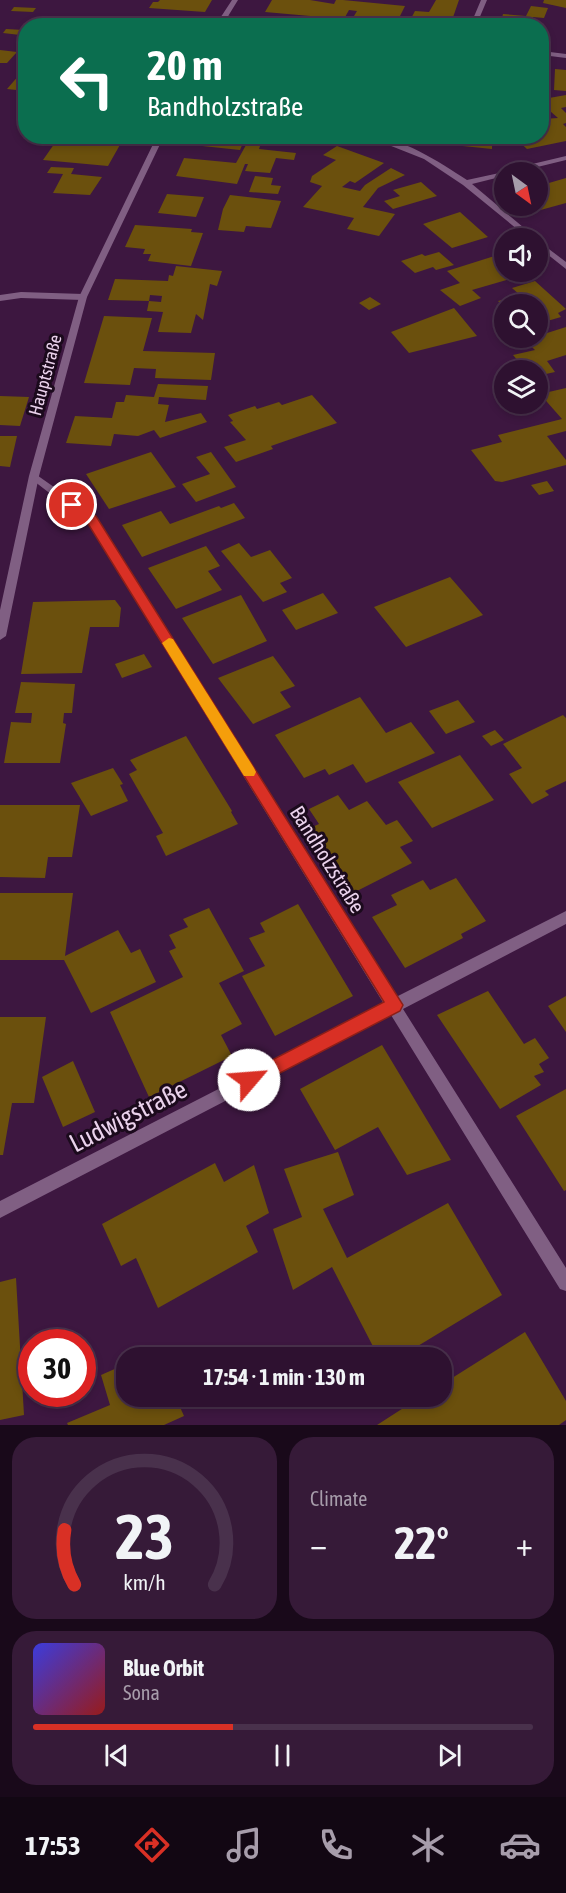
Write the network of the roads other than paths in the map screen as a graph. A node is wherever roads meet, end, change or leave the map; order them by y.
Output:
1 (235, 0) edge
2 (484, 0) edge
3 (223, 17) joint
4 (230, 18) edge
5 (476, 18) edge
6 (549, 54) edge
7 (566, 56) edge
8 (158, 144) edge
9 (391, 144) edge
10 (566, 158) edge
11 (548, 162) edge
12 (494, 176) edge
13 (466, 183) junction
14 (520, 228) edge
15 (548, 251) edge
16 (566, 266) edge
17 (83, 297) junction
18 (0, 298) edge
19 (34, 476) junction
20 (0, 636) edge
21 (566, 917) edge
22 (395, 1005) junction
23 (0, 1210) edge
24 (566, 1283) edge

1 - 3 street
2 - 5 street
3 - 4 street
6 - 7 street
8 - 17 street, Hauptstraße
9 - 13 street
10 - 11 street
12 - 13 street
13 - 14 street
15 - 16 street
17 - 18 street
17 - 19 street, Hauptstraße
19 - 20 street, Hauptstraße
19 - 22 street, Bandholzstraße
21 - 22 street, Ludwigstraße
22 - 23 street, Ludwigstraße
22 - 24 street, Bandholzstraße

